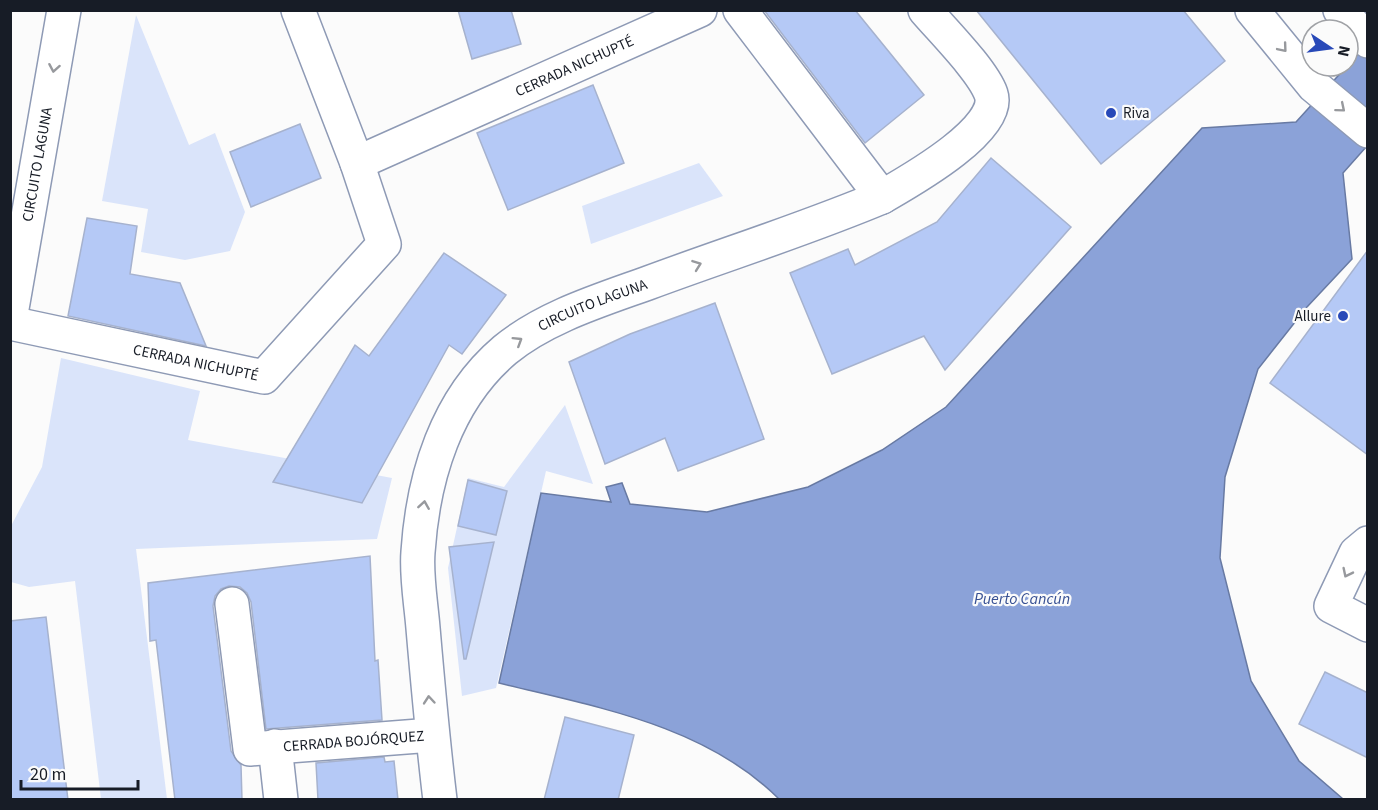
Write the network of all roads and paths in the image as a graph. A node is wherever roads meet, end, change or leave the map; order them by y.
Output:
1 (64, 10) edge
2 (298, 10) edge
3 (740, 10) edge
4 (925, 10) edge
5 (1252, 10) edge
6 (1340, 10) edge
7 (697, 11) edge
8 (1368, 41) edge
9 (1368, 131) edge
10 (357, 163) junction
11 (882, 196) junction
12 (10, 322) edge
13 (1368, 543) edge
14 (232, 604) dead end
15 (1368, 625) edge
16 (432, 735) junction
17 (275, 746) junction
18 (281, 800) edge
19 (440, 800) edge

1 -> 12 street, CIRCUITO LAGUNA
2 - 10 street, CERRADA NICHUPTÉ
3 - 11 street
4 - 11 street, CIRCUITO LAGUNA
5 -> 9 street
6 - 8 street
7 - 10 street, CERRADA NICHUPTÉ
10 - 12 street, CERRADA NICHUPTÉ
16 -> 11 street, CIRCUITO LAGUNA
13 -> 15 street
14 - 17 street, CERRADA BOJÓRQUEZ
16 - 17 street, CERRADA BOJÓRQUEZ
16 - 19 street, CIRCUITO LAGUNA
17 - 18 street, CERRADA BOJÓRQUEZ

